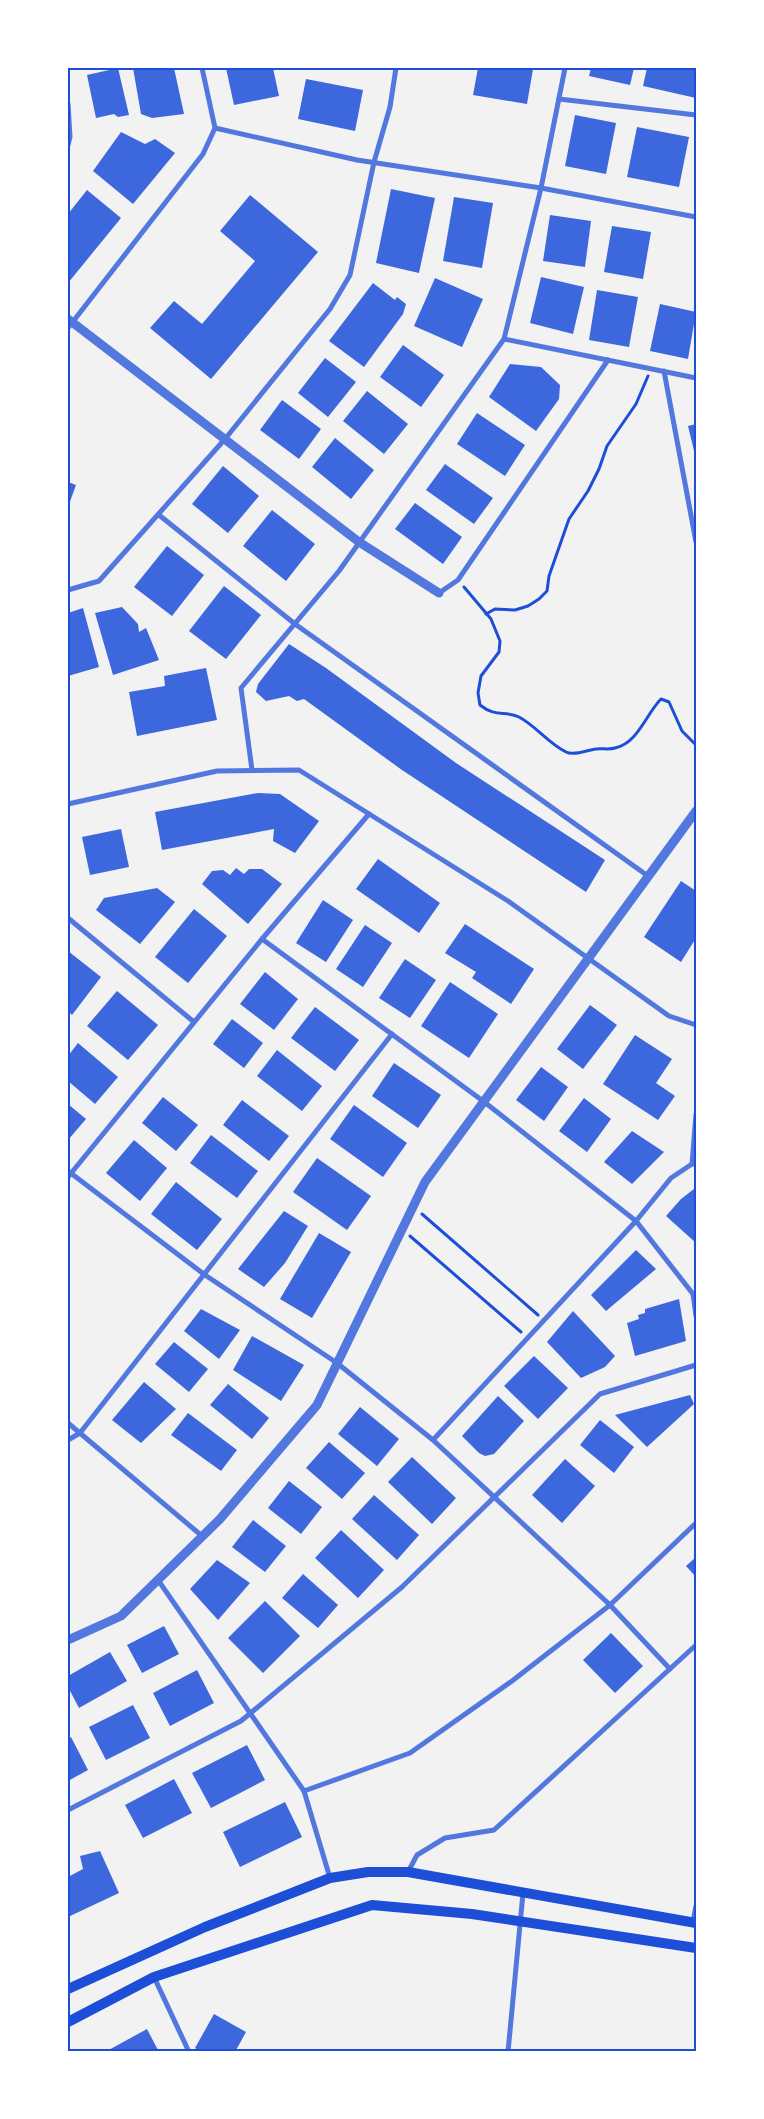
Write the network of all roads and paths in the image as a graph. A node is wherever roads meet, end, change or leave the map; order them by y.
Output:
1 (202, 68) edge
2 (396, 68) edge
3 (565, 68) edge
4 (559, 99) junction
5 (68, 104) edge
6 (696, 115) edge
7 (216, 128) junction
8 (68, 145) edge
9 (374, 162) junction
10 (541, 188) junction
11 (696, 217) edge
12 (69, 323) edge
13 (504, 338) junction
14 (608, 360) junction
15 (651, 369) junction
16 (664, 371) junction
17 (696, 378) edge
18 (225, 439) junction
19 (159, 515) junction
20 (359, 542) junction
21 (696, 542) edge
22 (458, 580) junction
23 (68, 590) edge
24 (439, 593) joint
25 (486, 614) junction
26 (294, 624) junction
27 (696, 745) edge
28 (252, 770) junction
29 (68, 804) edge
30 (696, 811) edge
31 (369, 814) junction
32 (648, 876) junction
33 (68, 918) edge
34 (262, 939) junction
35 (587, 958) junction
36 (194, 1022) junction
37 (696, 1025) edge
38 (392, 1034) junction
39 (483, 1101) junction
40 (696, 1114) edge
41 (694, 1164) edge
42 (68, 1174) edge
43 (413, 1206) junction
44 (636, 1221) junction
45 (402, 1229) junction
46 (205, 1275) junction
47 (696, 1316) edge
48 (544, 1320) junction
49 (527, 1337) junction
50 (338, 1363) junction
51 (696, 1365) edge
52 (68, 1422) edge
53 (80, 1433) junction
54 (68, 1440) edge
55 (433, 1440) junction
56 (494, 1497) junction
57 (696, 1523) edge
58 (202, 1536) junction
59 (158, 1580) junction
60 (610, 1605) junction
61 (68, 1640) edge
62 (696, 1645) edge
63 (670, 1669) junction
64 (250, 1713) junction
65 (304, 1791) junction
66 (68, 1810) edge
67 (408, 1872) junction
68 (330, 1878) junction
69 (523, 1892) junction
70 (696, 1906) edge
71 (521, 1921) junction
72 (694, 1923) edge
73 (696, 1948) edge
74 (154, 1977) junction
75 (68, 1989) edge
76 (68, 2022) edge
77 (189, 2052) edge
78 (508, 2052) edge

1 - 7 street
2 - 9 street
3 - 4 street
4 - 6 street
4 - 10 street
5 - 8 street
7 - 9 street
7 - 12 street
9 - 10 street
9 - 18 street
10 - 11 street
10 - 13 street
12 - 18 street
13 - 14 street
13 - 20 street
14 - 15 street
14 - 22 street
15 - 16 street
15 - 25 path
16 - 17 street
16 - 21 street
18 - 19 street
18 - 20 street
19 - 23 street
19 - 26 street
20 - 24 street
20 - 26 street
22 - 24 street
22 - 25 path
25 - 27 path
26 - 28 street
26 - 32 street
28 - 29 street
28 - 31 street
30 - 32 street
31 - 34 street
31 - 35 street
32 - 35 street
33 - 36 street
34 - 36 street
34 - 38 street
35 - 37 street
35 - 39 street
36 - 42 street
38 - 39 street
38 - 46 street
39 - 43 street
39 - 44 street
40 - 41 street
41 - 44 street
42 - 46 street
43 - 45 street
43 - 48 path
44 - 47 street
44 - 48 street
45 - 49 path
45 - 50 street
46 - 50 street
46 - 53 street
48 - 49 street
49 - 55 street
50 - 55 street
50 - 58 street
51 - 56 street
52 - 53 street
53 - 54 street
53 - 58 street
55 - 56 street
56 - 60 street
56 - 64 street
57 - 60 street
58 - 59 street
59 - 61 street
59 - 64 street
60 - 63 street
60 - 65 street
62 - 63 street
63 - 67 street
64 - 65 street
64 - 66 street
65 - 68 street
67 - 68 main road
67 - 69 main road
68 - 75 main road
69 - 71 street
69 - 72 main road
70 - 72 street
71 - 73 main road
71 - 74 main road
71 - 78 street
74 - 76 main road
74 - 77 street

